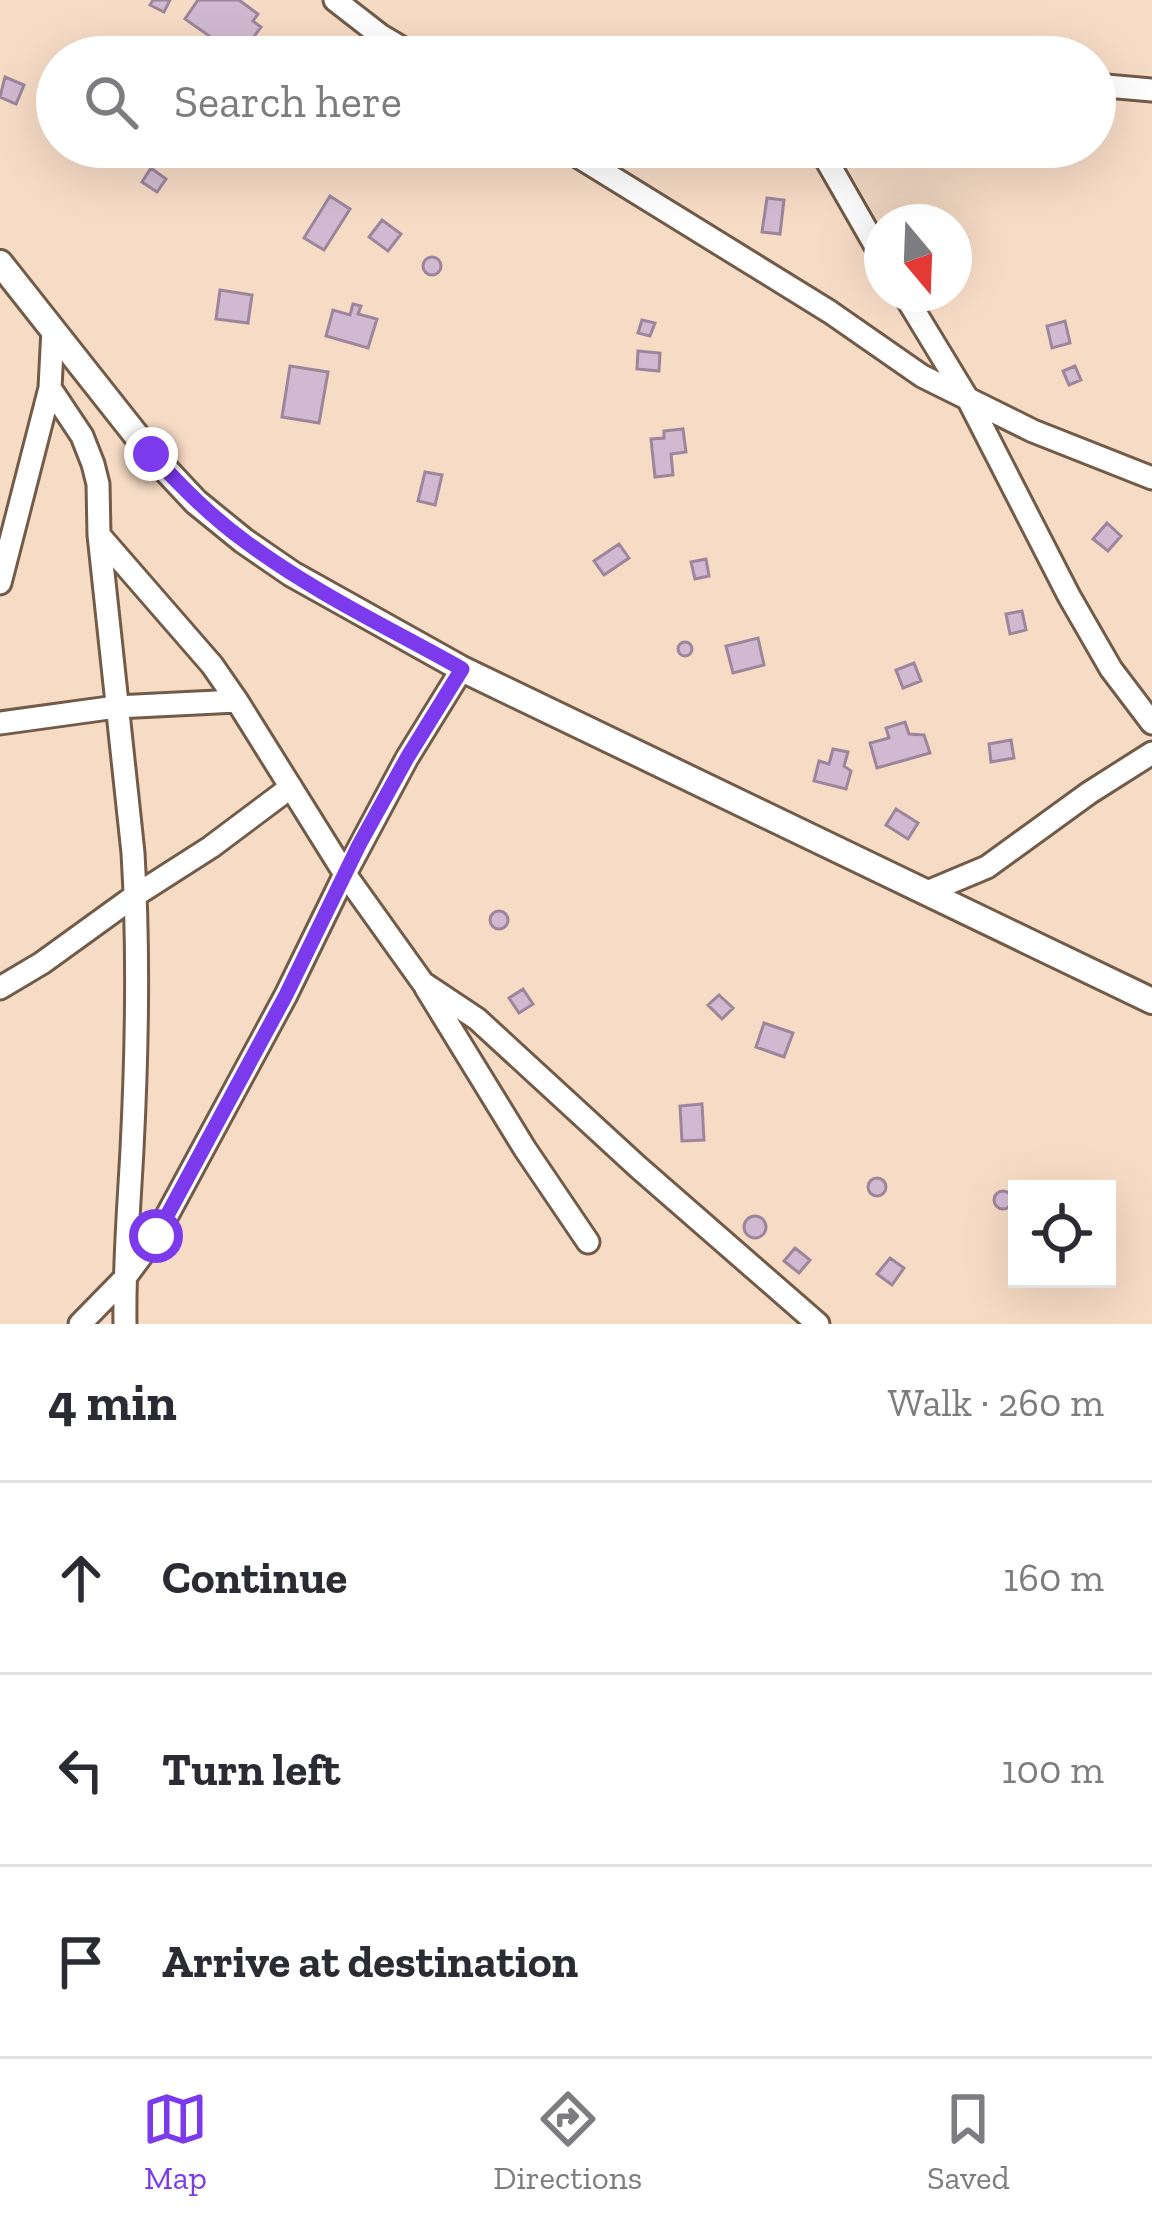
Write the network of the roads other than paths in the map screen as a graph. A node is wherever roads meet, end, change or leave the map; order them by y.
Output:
1 (335, 0) edge
2 (382, 36) edge
3 (1116, 87) edge
4 (1152, 90) edge
5 (597, 168) edge
6 (831, 168) edge
7 (864, 226) edge
8 (0, 262) edge
9 (915, 312) edge
10 (53, 329) junction
11 (50, 388) junction
12 (969, 401) junction
13 (1152, 478) edge
14 (99, 535) junction
15 (0, 583) edge
16 (462, 669) junction
17 (238, 701) junction
18 (116, 706) junction
19 (0, 723) edge
20 (1152, 723) edge
21 (1152, 753) edge
22 (291, 787) junction
23 (345, 874) junction
24 (925, 893) junction
25 (136, 895) junction
26 (423, 983) junction
27 (0, 988) edge
28 (1152, 1001) edge
29 (588, 1242) dead end
30 (124, 1279) junction
31 (80, 1324) edge
32 (125, 1324) edge
33 (818, 1324) edge

1 - 2 street
3 - 4 street
5 - 12 street
6 - 7 street
8 - 10 street
9 - 12 street
10 - 11 street
10 - 16 street
11 - 14 street
11 - 15 street
12 - 13 street
12 - 20 street
14 - 17 street
14 - 18 street
16 - 23 street
16 - 24 street
17 - 18 street
17 - 22 street
18 - 19 street
18 - 25 street
21 - 24 street
22 - 23 street
22 - 25 street
23 - 26 street
23 - 30 street
24 - 28 street
25 - 27 street
25 - 30 street
26 - 29 street
26 - 33 street
30 - 31 street
30 - 32 street

